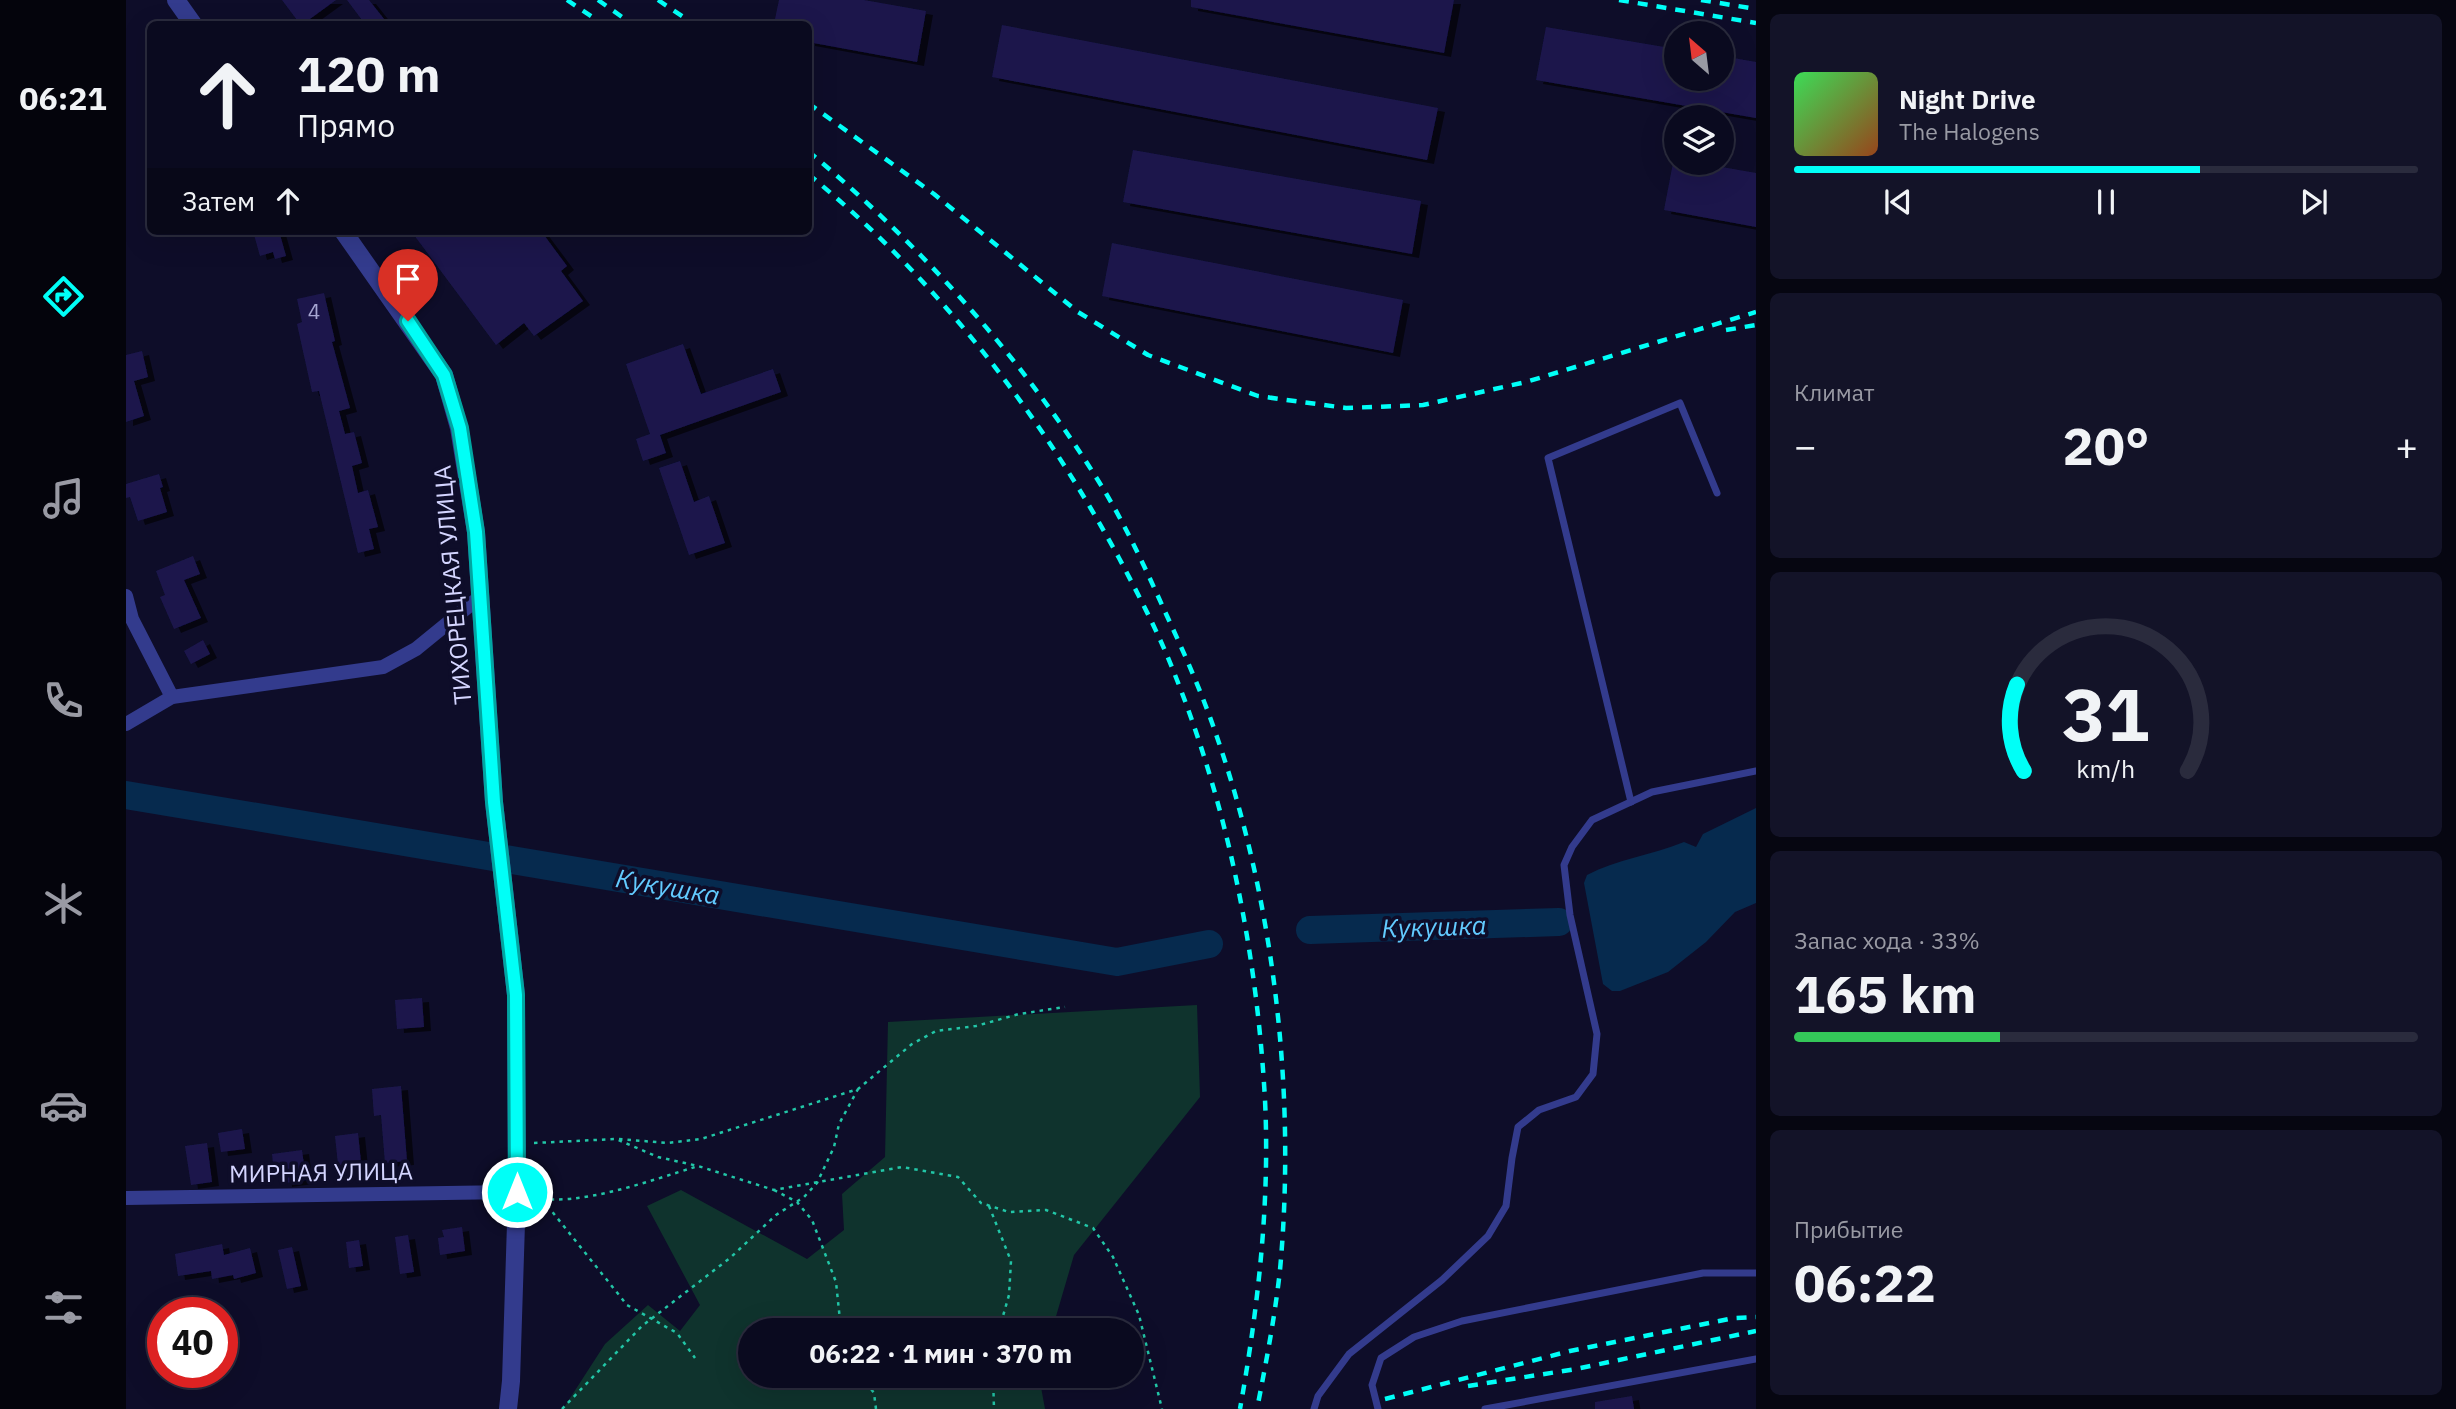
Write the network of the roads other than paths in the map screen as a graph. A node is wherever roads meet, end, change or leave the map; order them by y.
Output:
1 (176, 0) edge
2 (191, 21) edge
3 (346, 235) edge
4 (1717, 493) dead end
5 (126, 596) edge
6 (481, 596) junction
7 (172, 697) junction
8 (126, 724) edge
9 (1756, 771) edge
10 (1631, 802) junction
11 (517, 1192) junction
12 (126, 1198) edge
13 (1756, 1273) edge
14 (1756, 1359) edge
15 (508, 1409) edge
16 (1314, 1409) edge
17 (1378, 1409) edge
18 (1485, 1409) edge

1 - 2 street
3 - 6 street, ТИХОРЕЦКАЯ УЛИЦА
4 - 10 lane
5 - 7 street
6 - 7 street
6 - 11 street, ТИХОРЕЦКАЯ УЛИЦА
7 - 8 street
9 - 10 lane
10 - 16 lane
11 - 12 street, МИРНАЯ УЛИЦА
11 - 15 street
13 - 17 lane
14 - 18 lane

